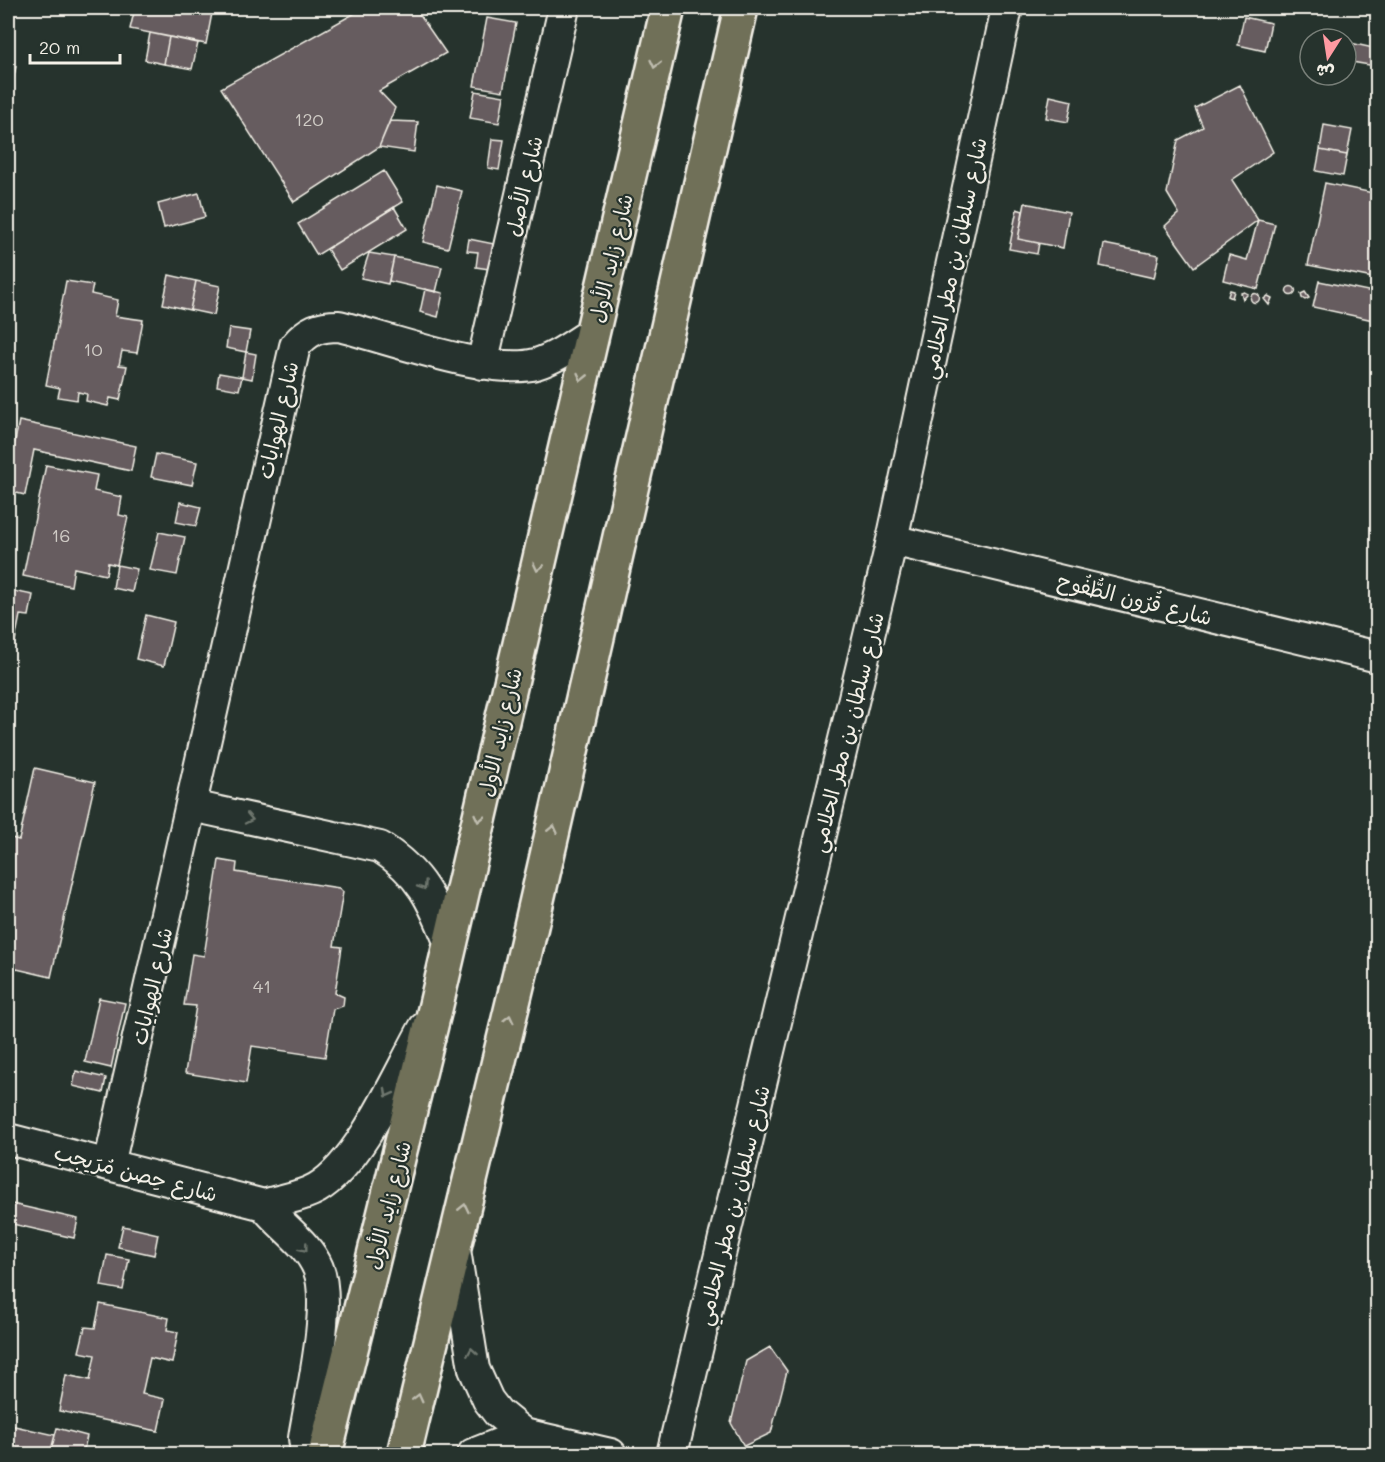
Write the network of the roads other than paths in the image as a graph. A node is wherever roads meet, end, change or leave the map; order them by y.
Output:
1 (564, 8) edge
2 (668, 8) edge
3 (741, 8) edge
4 (1007, 8) edge
5 (592, 333) junction
6 (482, 364) junction
7 (892, 540) junction
8 (1377, 657) edge
9 (192, 807) junction
10 (450, 944) junction
11 (436, 1005) junction
12 (8, 1139) edge
13 (109, 1165) junction
14 (264, 1205) junction
15 (455, 1250) junction
16 (524, 1434) junction
17 (306, 1455) edge
18 (325, 1455) edge
19 (404, 1455) edge
20 (473, 1455) edge
21 (611, 1455) edge
22 (672, 1455) edge

1 - 6 street, شارع الأصل
2 -> 5 main road, شارع زايد الأول
15 -> 3 main road
4 - 7 street, شارع سلطان بن مطر الحلامي
5 - 6 street, شارع الهوايات
5 -> 10 main road, شارع زايد الأول
6 - 9 street, شارع الهوايات
7 - 8 street, شارع قُرُون الطُّفُوح
7 - 22 street, شارع سلطان بن مطر الحلامي
9 -> 10 street
9 - 13 street, شارع الهوايات
10 - 11 main road, شارع زايد الأول
11 -> 14 street
11 - 18 main road, شارع زايد الأول
12 - 13 street, شارع حِصن مُرَيجب
13 - 14 street, شارع حِصن مُرَيجب
14 -> 17 street
16 -> 15 street
19 -> 15 main road
16 - 20 street
16 - 21 street

